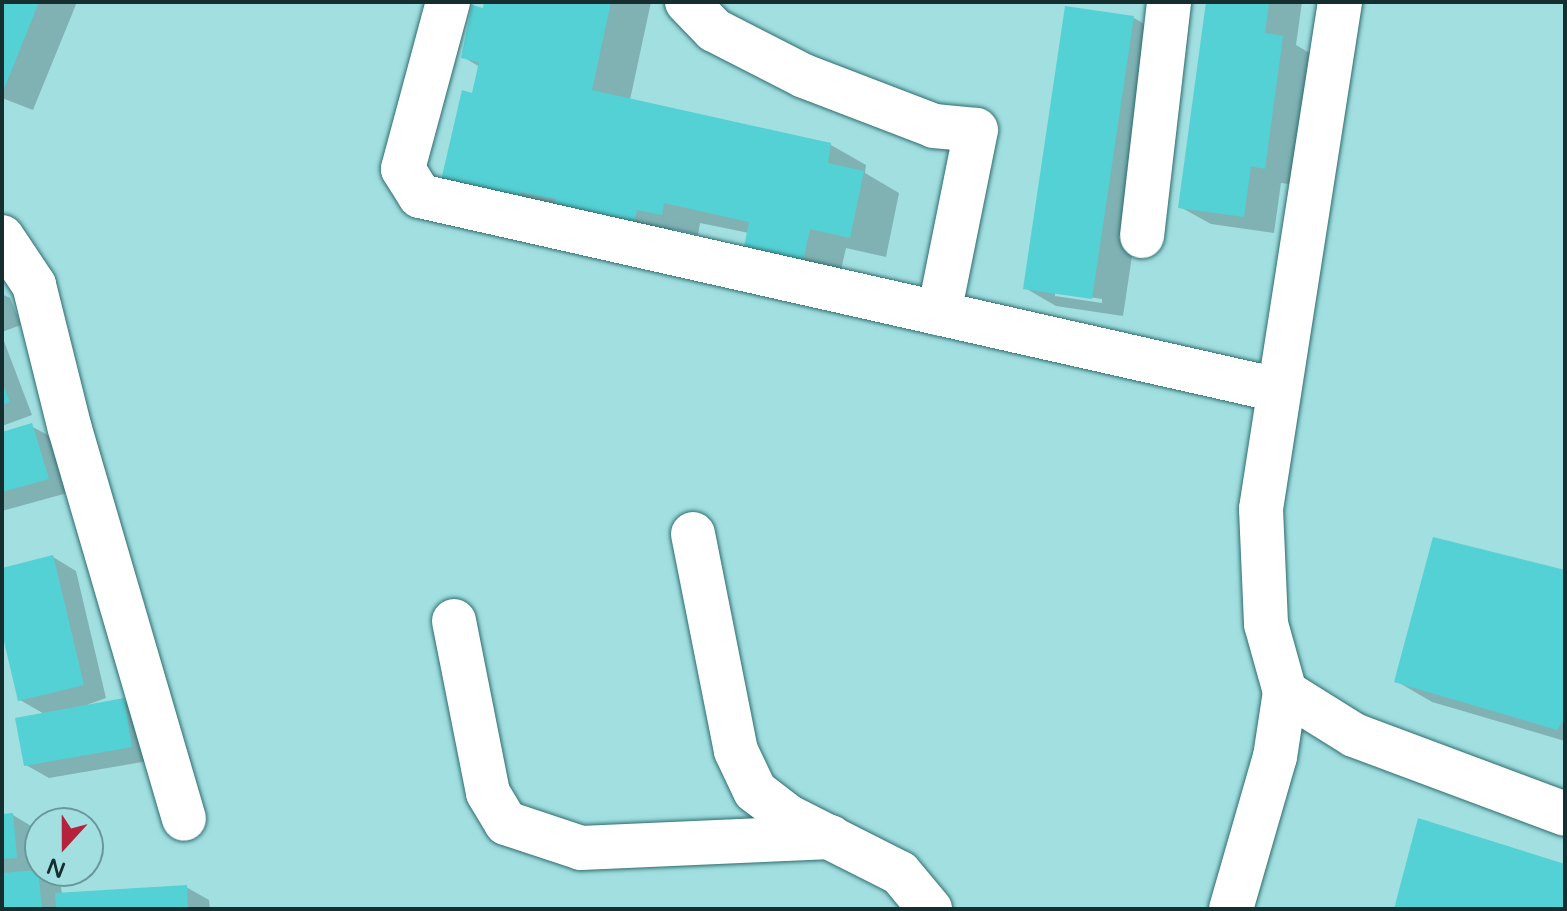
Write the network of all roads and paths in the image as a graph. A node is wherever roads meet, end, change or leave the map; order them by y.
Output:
1 (448, 2) edge
2 (687, 2) edge
3 (1169, 2) edge
4 (1340, 2) edge
5 (1142, 236) dead end
6 (2, 237) edge
7 (939, 313) junction
8 (1278, 390) junction
9 (693, 534) dead end
10 (454, 621) dead end
11 (1285, 692) junction
12 (1565, 814) edge
13 (184, 819) dead end
14 (831, 837) junction
15 (930, 909) edge
16 (1231, 909) edge

1 - 7 street
2 - 7 street
3 - 5 street
4 - 8 street
6 - 13 street
7 - 8 street
8 - 11 street
9 - 14 street
10 - 14 street
11 - 12 street
11 - 16 street
14 - 15 street

